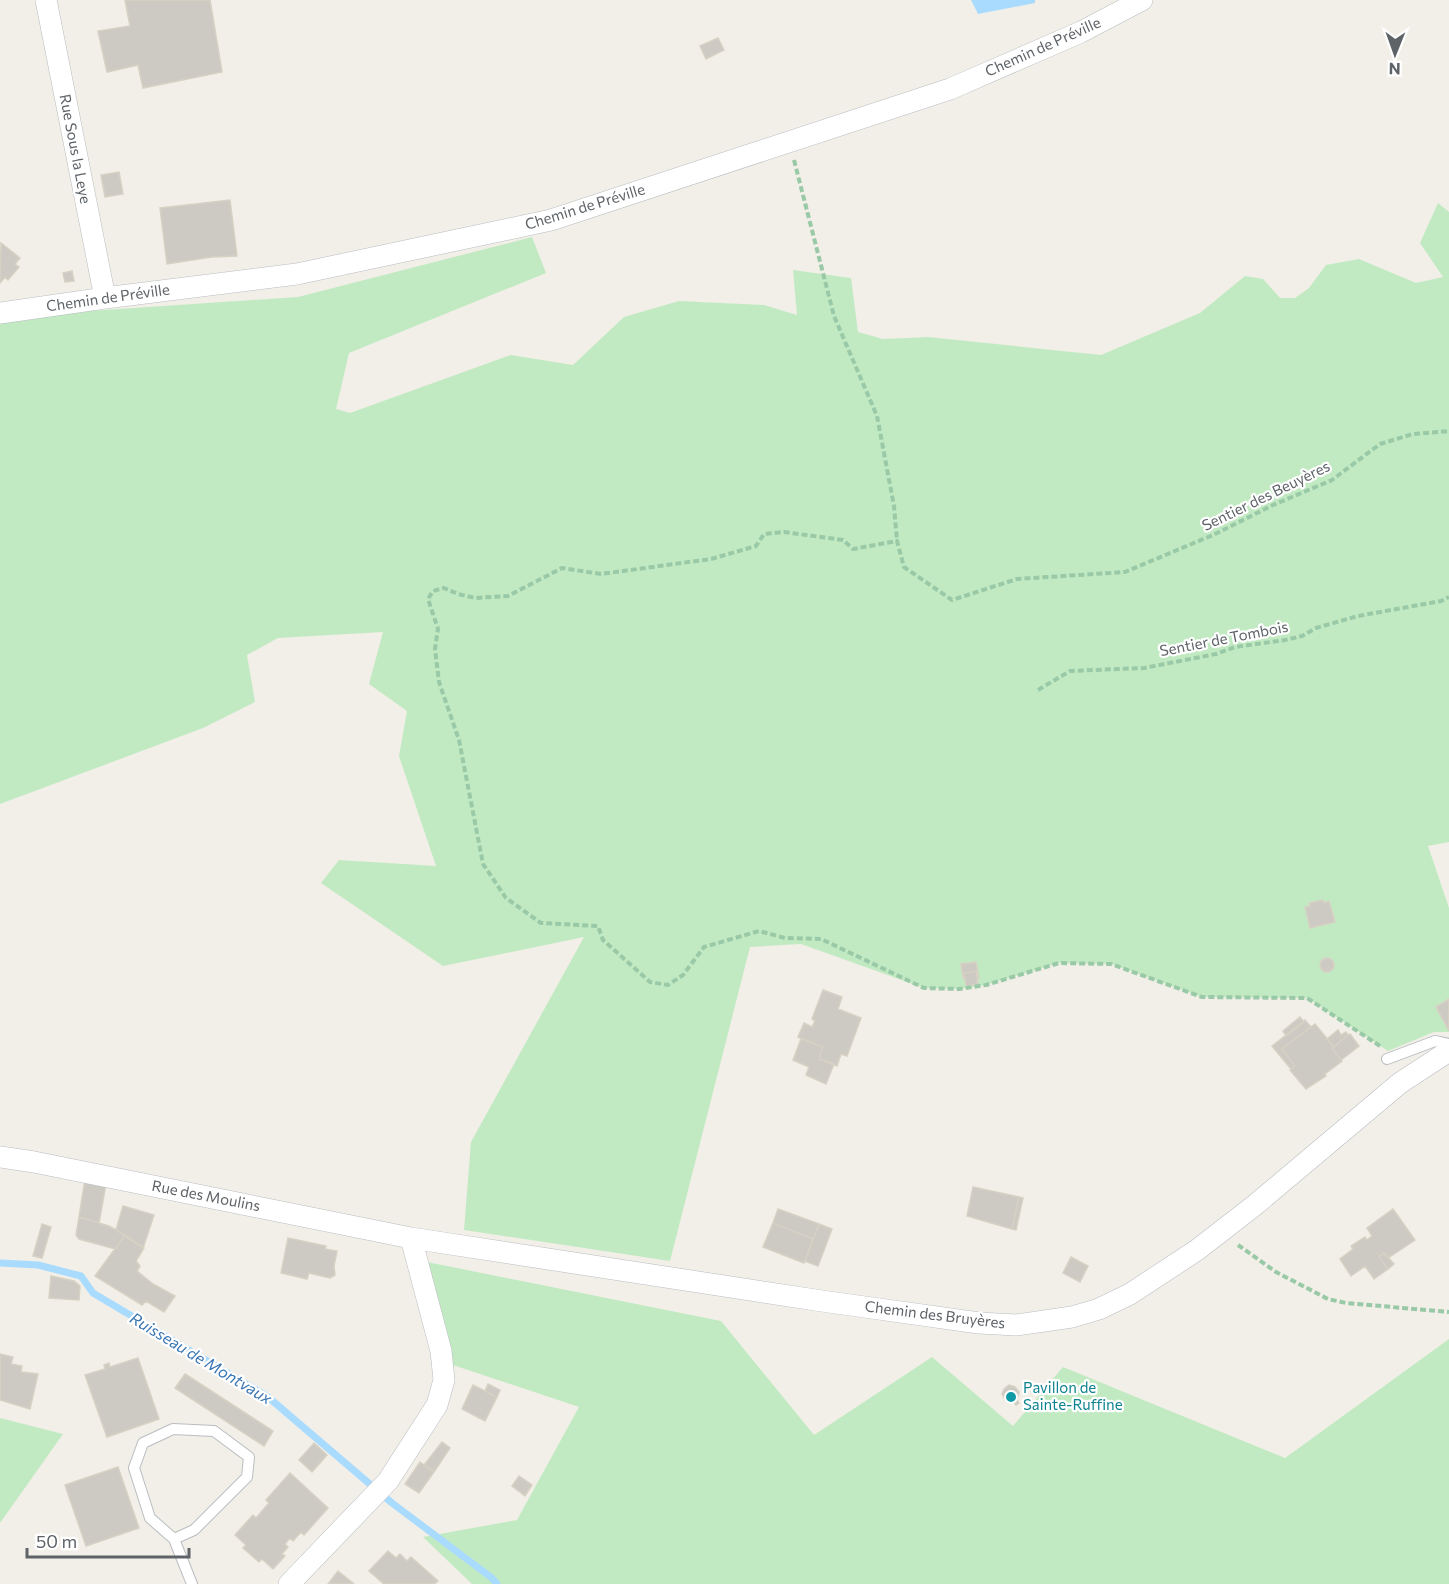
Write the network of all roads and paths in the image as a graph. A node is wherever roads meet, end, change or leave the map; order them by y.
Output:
1 (46, 0) edge
2 (1142, 0) edge
3 (789, 141) junction
4 (105, 297) junction
5 (0, 313) edge
6 (1449, 431) edge
7 (897, 541) junction
8 (1449, 597) edge
9 (1038, 690) dead end
10 (1449, 1044) edge
11 (1449, 1051) edge
12 (1392, 1058) joint
13 (0, 1157) edge
14 (1220, 1232) junction
15 (411, 1238) junction
16 (1449, 1312) edge
17 (174, 1539) junction
18 (192, 1584) edge
19 (288, 1584) edge

1 - 4 street, Rue Sous la Leye
2 - 3 street, Chemin de Préville
3 - 4 street, Chemin de Préville
3 - 7 path
4 - 5 street, Chemin de Préville
6 - 7 path, Sentier des Beuyères
7 - 12 path
8 - 9 path, Sentier de Tombois
10 - 12 lane
11 - 14 street, Chemin des Bruyères
13 - 15 street, Rue des Moulins
14 - 15 street, Chemin des Bruyères
14 - 16 path
15 - 19 street
17 - 17 lane
17 - 18 lane

